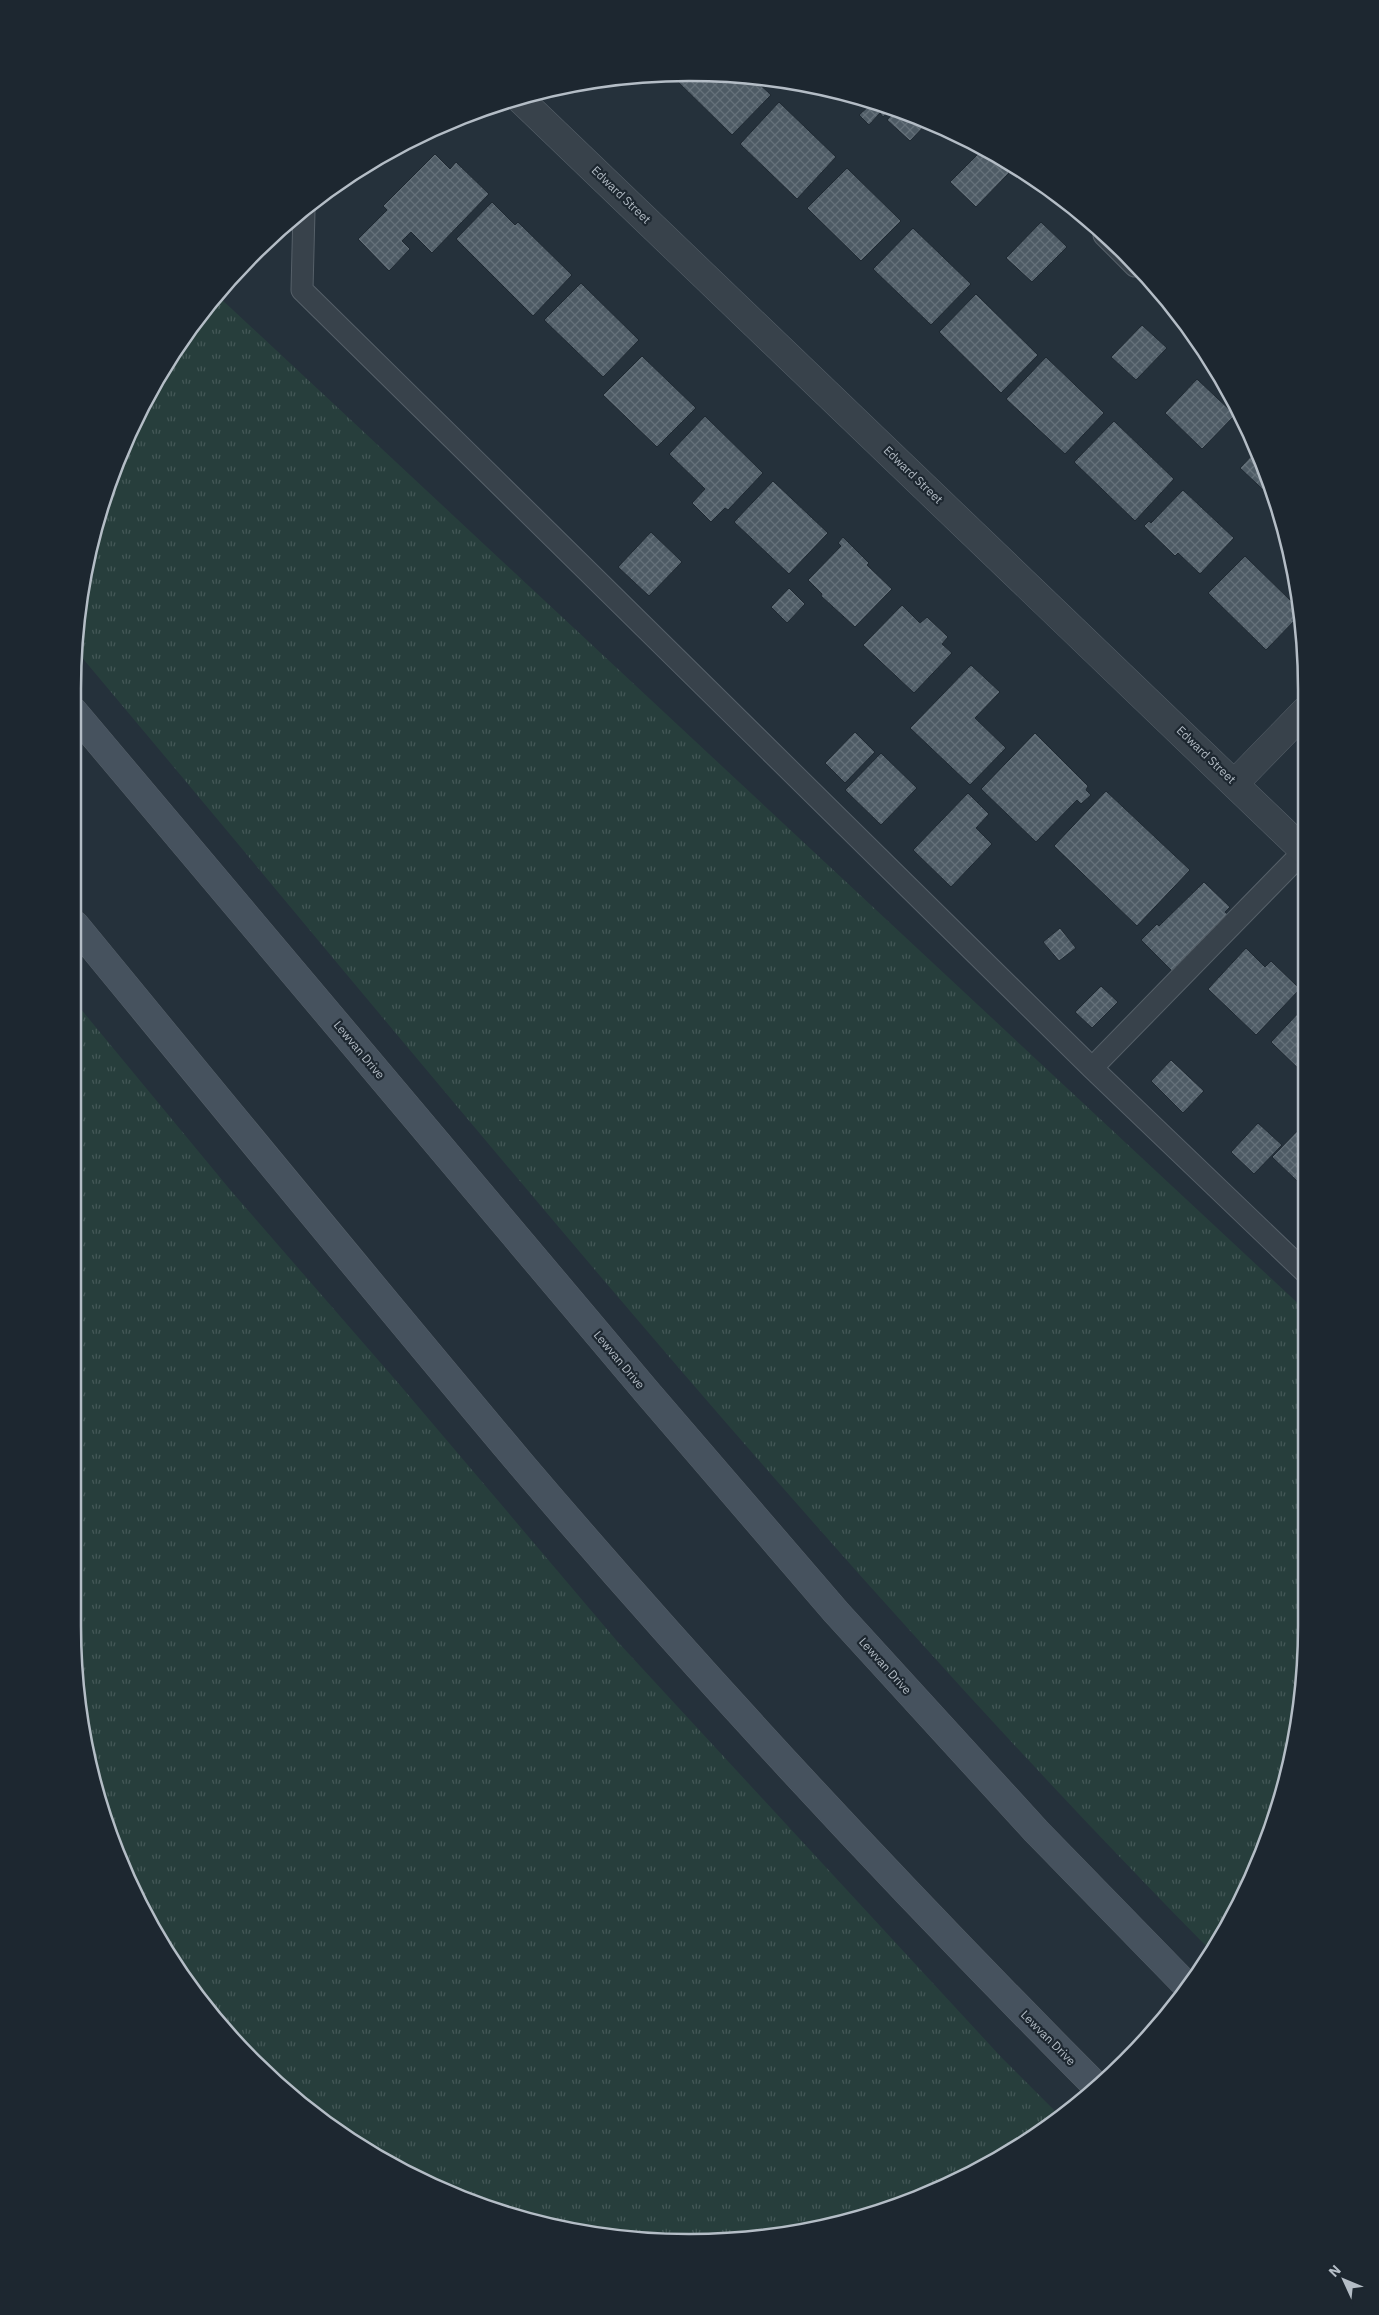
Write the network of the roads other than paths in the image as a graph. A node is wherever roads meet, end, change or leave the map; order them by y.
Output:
1 (525, 104) edge
2 (304, 219) edge
3 (1298, 719) edge
4 (81, 720) edge
5 (1235, 783) junction
6 (1298, 846) edge
7 (1298, 858) edge
8 (81, 932) edge
9 (1092, 1068) junction
10 (1298, 1265) edge
11 (1182, 1981) edge
12 (1092, 2082) edge

1 - 5 street, Edward Street
2 - 9 lane
3 - 5 street
4 - 11 main road, Lewvan Drive
5 - 6 street, Edward Street
7 - 9 lane
8 - 12 main road, Lewvan Drive
9 - 10 lane

